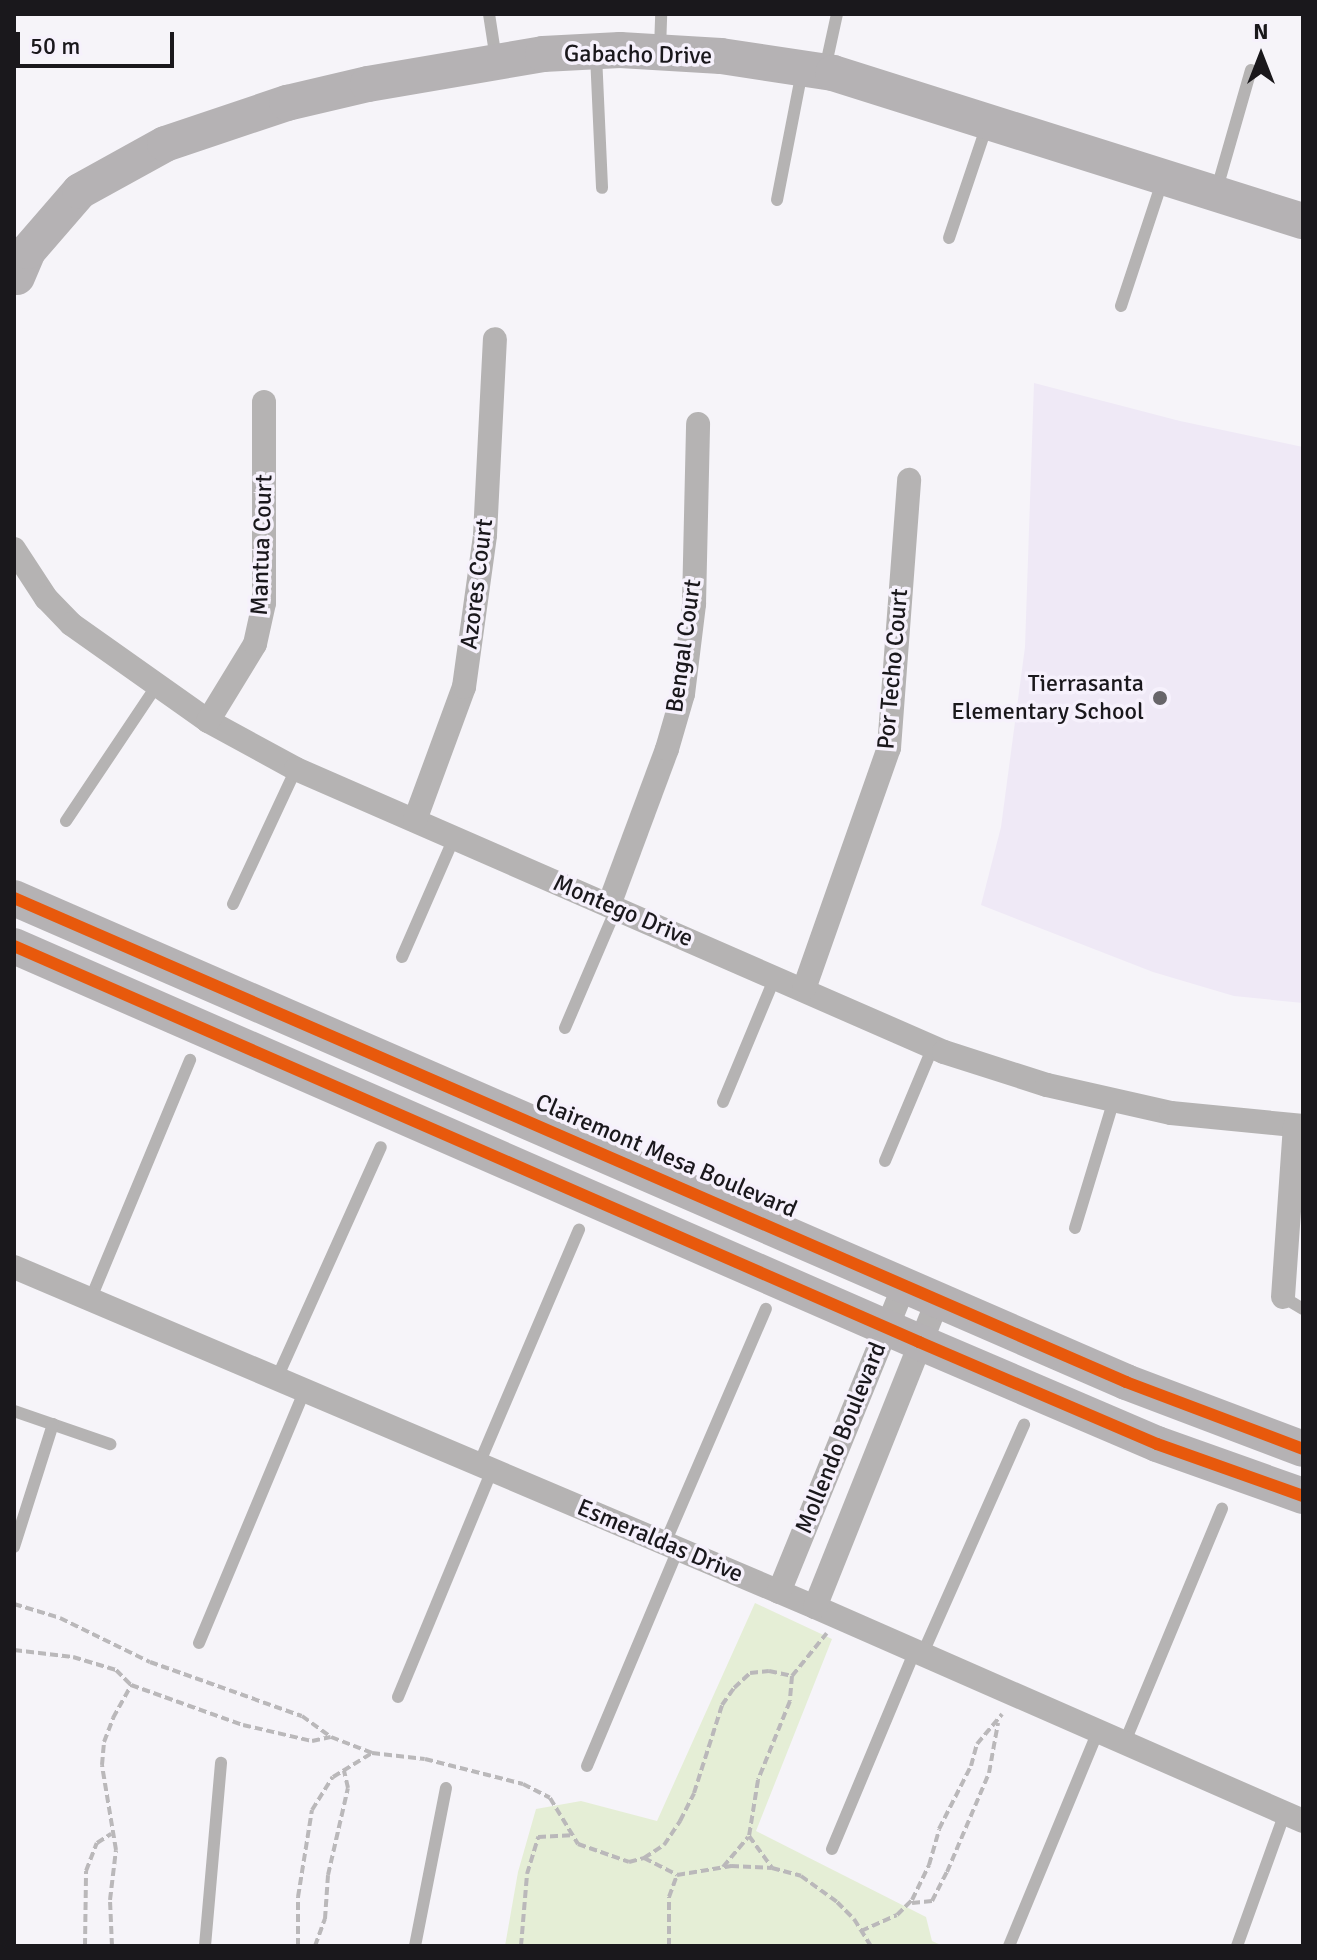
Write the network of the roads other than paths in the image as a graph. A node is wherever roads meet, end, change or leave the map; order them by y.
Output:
1 (489, 14) edge
2 (661, 14) edge
3 (837, 14) edge
4 (596, 51) junction
5 (660, 52) junction
6 (497, 62) junction
7 (813, 70) junction
8 (1251, 70) dead end
9 (988, 122) junction
10 (1163, 178) junction
11 (602, 188) dead end
12 (1215, 195) junction
13 (777, 200) dead end
14 (1303, 221) edge
15 (949, 238) dead end
16 (15, 277) edge
17 (1121, 306) dead end
18 (495, 339) dead end
19 (264, 402) dead end
20 (698, 424) dead end
21 (909, 480) dead end
22 (18, 563) edge
23 (157, 685) junction
24 (208, 721) junction
25 (296, 769) junction
26 (415, 820) junction
27 (66, 821) dead end
28 (454, 838) junction
29 (14, 898) edge
30 (233, 904) dead end
31 (612, 907) junction
32 (14, 946) edge
33 (402, 957) dead end
34 (775, 977) junction
35 (804, 989) junction
36 (565, 1028) dead end
37 (933, 1047) junction
38 (190, 1060) dead end
39 (1114, 1100) junction
40 (723, 1102) dead end
41 (1299, 1126) edge
42 (381, 1147) dead end
43 (885, 1161) dead end
44 (1075, 1228) dead end
45 (579, 1229) dead end
46 (14, 1267) edge
47 (905, 1284) junction
48 (91, 1298) junction
49 (938, 1299) junction
50 (1293, 1303) edge
51 (766, 1309) dead end
52 (886, 1328) junction
53 (919, 1342) junction
54 (277, 1378) junction
55 (305, 1390) junction
56 (14, 1411) edge
57 (53, 1424) junction
58 (1024, 1425) dead end
59 (110, 1444) dead end
60 (1303, 1449) edge
61 (485, 1467) junction
62 (1303, 1496) edge
63 (1222, 1509) dead end
64 (14, 1547) edge
65 (672, 1547) junction
66 (779, 1592) junction
67 (815, 1607) junction
68 (199, 1643) dead end
69 (918, 1654) junction
70 (398, 1697) dead end
71 (1098, 1731) junction
72 (1124, 1744) junction
73 (221, 1763) dead end
74 (587, 1766) dead end
75 (446, 1788) dead end
76 (1294, 1817) edge
77 (832, 1849) dead end
78 (205, 1946) edge
79 (415, 1946) edge
80 (1009, 1946) edge
81 (1237, 1946) edge

1 - 6 lane
2 - 5 lane
3 - 7 lane
4 - 5 main road, Gabacho Drive
4 - 6 main road, Gabacho Drive
4 - 11 lane
5 - 7 main road, Gabacho Drive
6 - 16 main road, Gabacho Drive
7 - 9 main road, Gabacho Drive
7 - 13 lane
8 - 12 lane
9 - 10 main road, Gabacho Drive
9 - 15 lane
10 - 12 main road, Gabacho Drive
10 - 17 lane
12 - 14 main road, Gabacho Drive
18 - 26 street, Azores Court
19 - 24 street, Mantua Court
20 - 31 street, Bengal Court
21 - 35 street, Por Techo Court
22 - 23 street, Montego Drive
23 - 24 street, Montego Drive
23 - 27 lane
24 - 25 street, Montego Drive
25 - 26 street, Montego Drive
25 - 30 lane
26 - 28 street, Montego Drive
28 - 31 street, Montego Drive
28 - 33 lane
29 - 47 main road, Clairemont Mesa Boulevard
31 - 34 street, Montego Drive
31 - 36 lane
32 - 52 main road
34 - 35 street, Montego Drive
34 - 40 lane
35 - 37 street, Montego Drive
37 - 39 street, Montego Drive
37 - 43 lane
38 - 48 lane
39 - 41 street, Montego Drive
39 - 44 lane
41 - 50 street
42 - 54 lane
45 - 61 lane
46 - 48 street, Esmeraldas Drive
47 - 49 main road, Clairemont Mesa Boulevard
47 - 52 street, Mollendo Boulevard
48 - 54 street, Esmeraldas Drive
49 - 53 street, Mollendo Boulevard
49 - 60 main road, Clairemont Mesa Boulevard
51 - 65 lane
52 - 53 main road
52 - 66 street, Mollendo Boulevard
53 - 62 main road
53 - 67 street, Mollendo Boulevard
54 - 55 street, Esmeraldas Drive
55 - 61 street, Esmeraldas Drive
55 - 68 lane
56 - 57 lane
57 - 59 lane
57 - 64 lane
58 - 69 lane
61 - 65 street, Esmeraldas Drive
61 - 70 lane
63 - 72 lane
65 - 66 street, Esmeraldas Drive
65 - 74 lane
66 - 67 street, Esmeraldas Drive
67 - 69 street, Esmeraldas Drive
69 - 71 street, Esmeraldas Drive
69 - 77 lane
71 - 72 street, Esmeraldas Drive
71 - 80 lane
72 - 76 street, Esmeraldas Drive
73 - 78 lane
75 - 79 lane
76 - 81 lane

